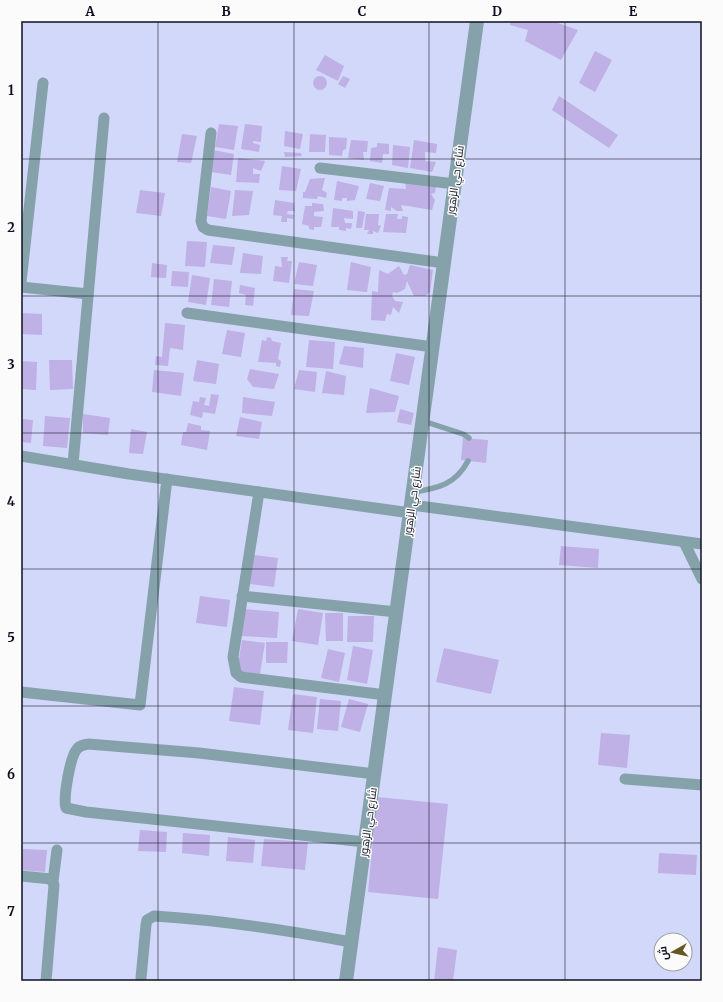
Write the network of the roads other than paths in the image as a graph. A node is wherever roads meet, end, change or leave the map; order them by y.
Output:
1 (477, 21) edge
2 (44, 83) dead end
3 (104, 118) dead end
4 (211, 132) dead end
5 (320, 168) dead end
6 (455, 184) junction
7 (444, 262) junction
8 (21, 282) edge
9 (21, 287) edge
10 (88, 294) junction
11 (187, 313) dead end
12 (433, 347) junction
13 (423, 421) junction
14 (468, 438) dead end
15 (21, 456) edge
16 (468, 461) dead end
17 (73, 464) junction
18 (167, 480) junction
19 (259, 492) junction
20 (412, 504) junction
21 (684, 542) junction
22 (702, 544) edge
23 (702, 579) edge
24 (242, 596) junction
25 (397, 612) junction
26 (21, 692) edge
27 (386, 695) junction
28 (375, 774) junction
29 (625, 779) dead end
30 (702, 785) edge
31 (365, 842) junction
32 (57, 850) dead end
33 (21, 876) edge
34 (53, 882) junction
35 (351, 942) junction
36 (141, 978) dead end
37 (46, 981) edge
38 (346, 981) edge

1 - 6 street, شارع حي الزهور
2 - 8 street
3 - 10 street
4 - 7 street
5 - 6 street
6 - 7 street, شارع حي الزهور
7 - 12 street, شارع حي الزهور
9 - 10 street
10 - 17 street
11 - 12 street
12 - 13 street, شارع حي الزهور
13 - 14 lane
13 - 20 street, شارع حي الزهور
15 - 17 street
16 - 20 lane
17 - 18 street
18 - 19 street
18 - 26 street
19 - 20 street
19 - 24 street
20 - 21 street
20 - 25 street, شارع حي الزهور
21 - 22 street
21 - 23 street
24 - 25 street
24 - 27 street
25 - 27 street, شارع حي الزهور
27 - 28 street, شارع حي الزهور
28 - 31 street, شارع حي الزهور
28 - 31 street
29 - 30 street
31 - 35 street, شارع حي الزهور
32 - 34 street
33 - 34 street
34 - 37 street
35 - 36 street
35 - 38 street, شارع حي الزهور

